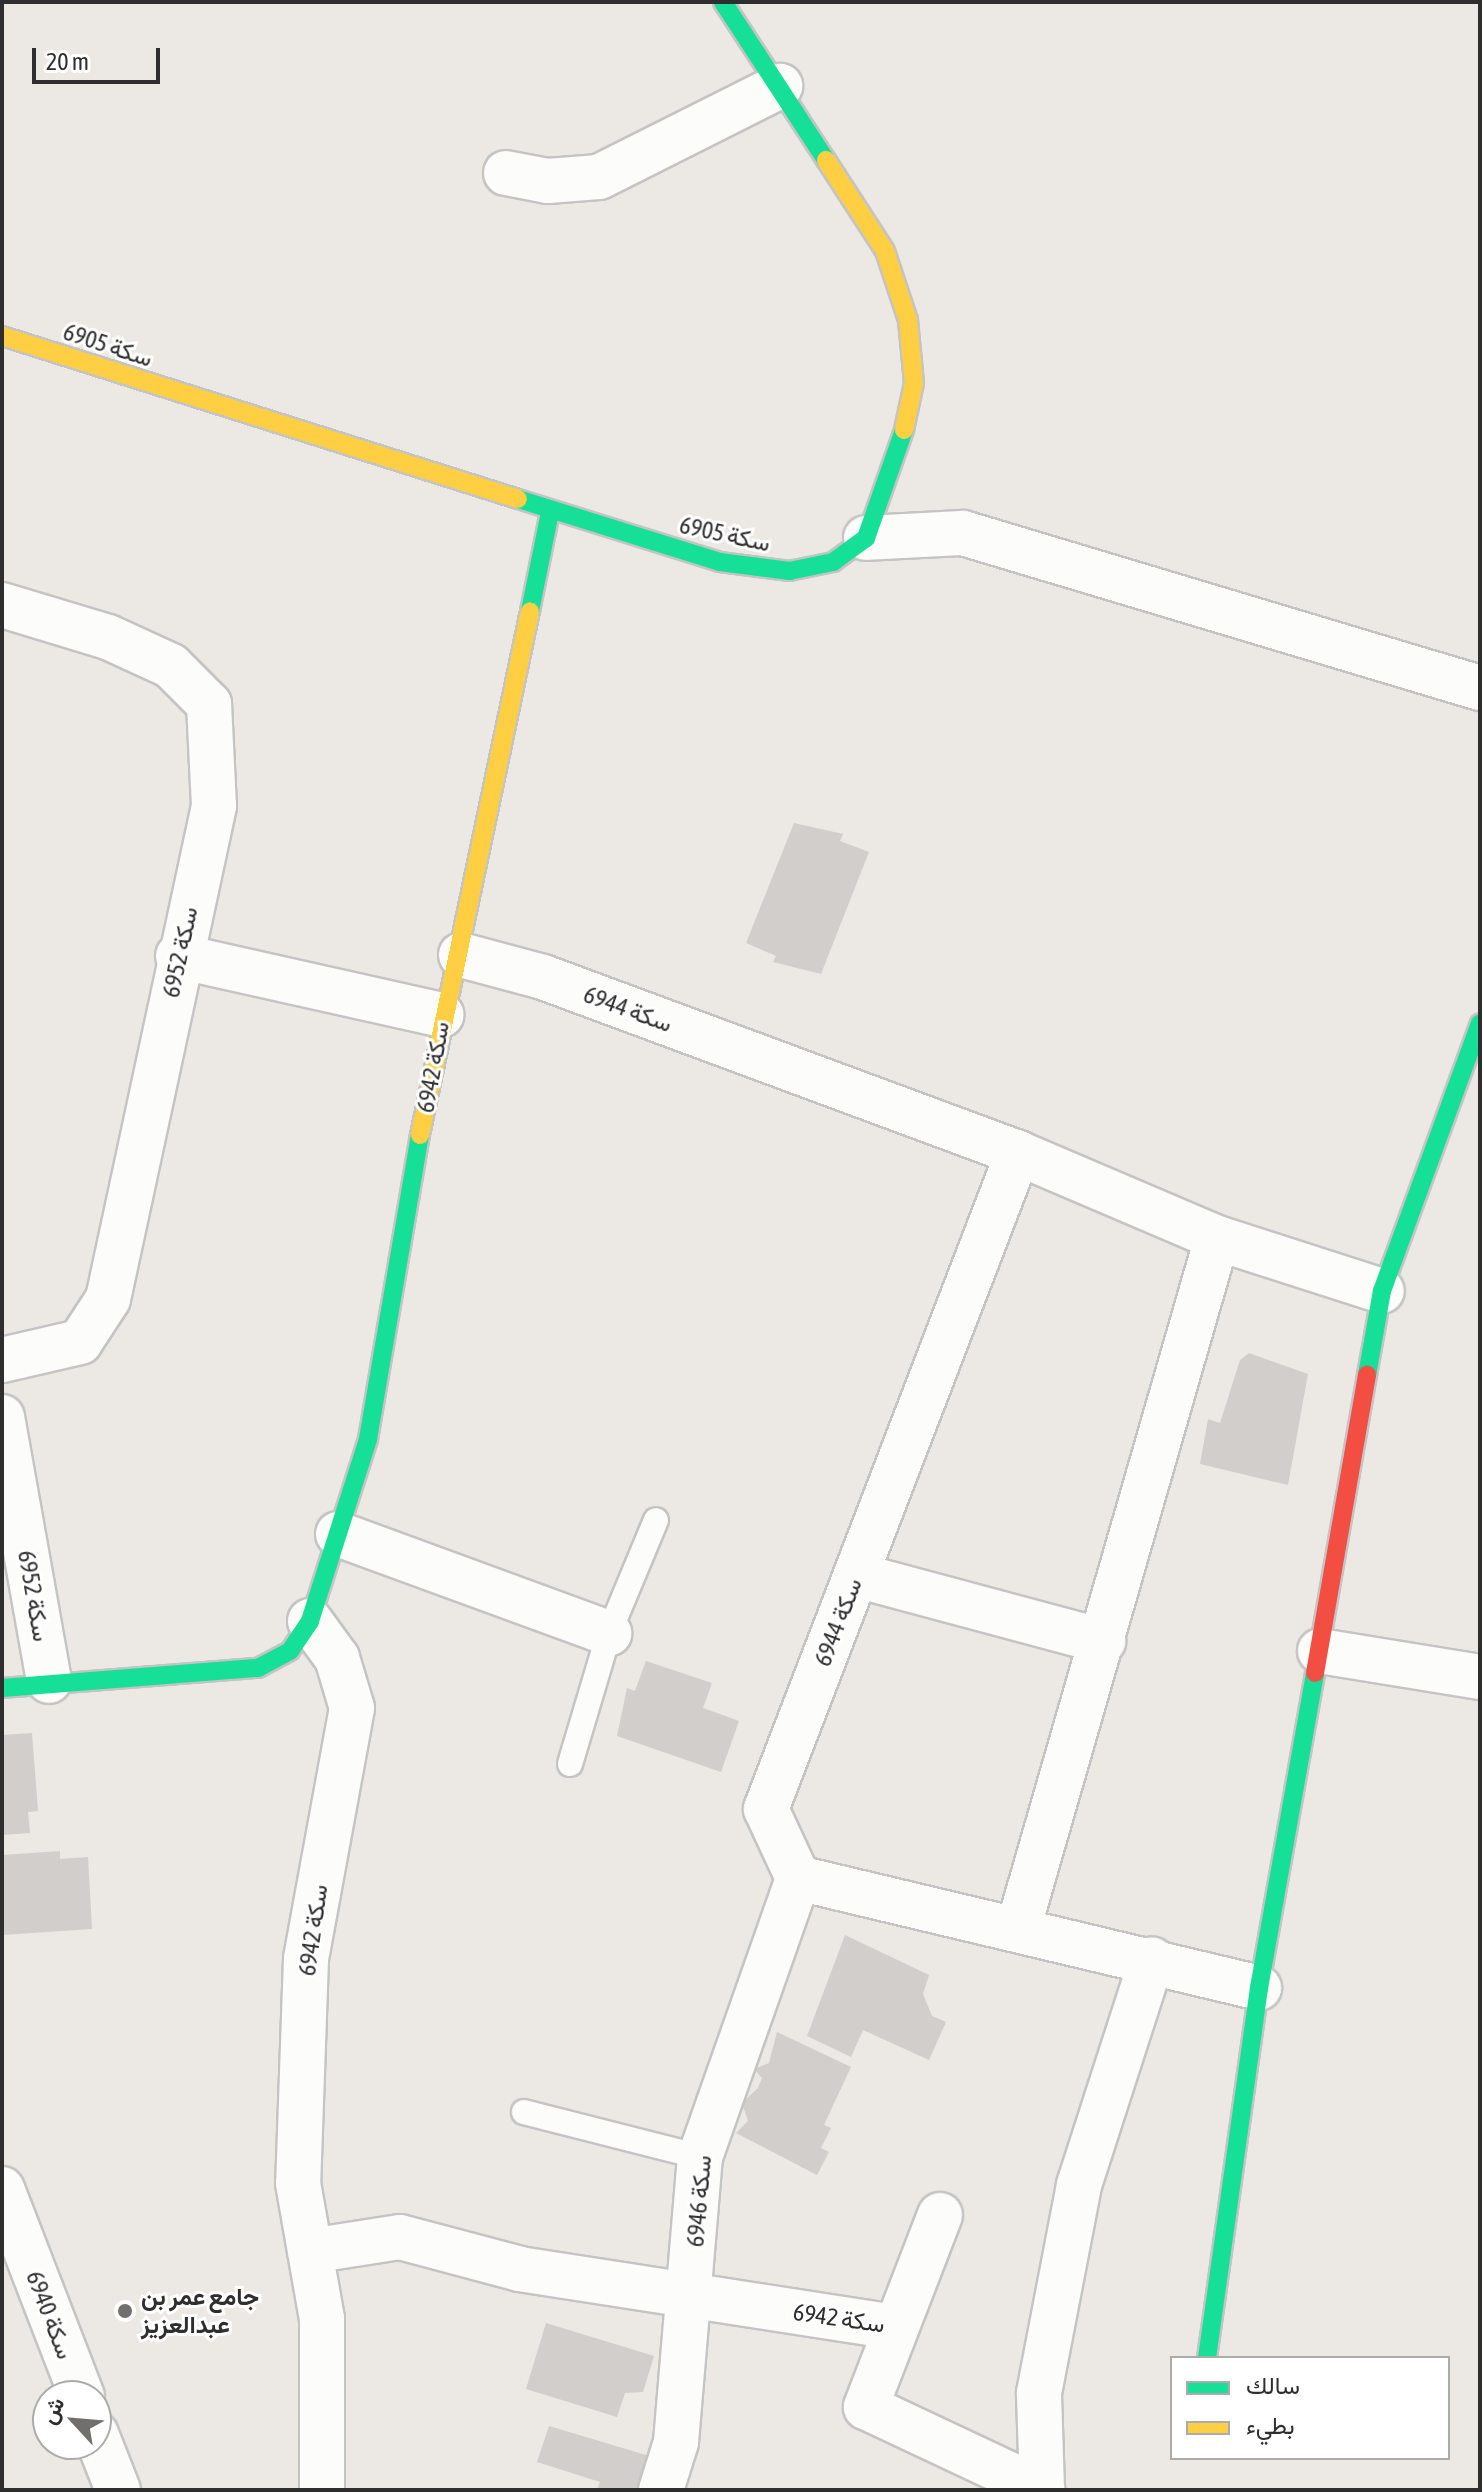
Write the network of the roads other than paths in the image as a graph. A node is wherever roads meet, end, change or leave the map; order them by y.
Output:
1 (723, 2) edge
2 (780, 86) junction
3 (506, 173) dead end
4 (2, 336) edge
5 (550, 512) junction
6 (866, 538) junction
7 (2, 605) edge
8 (1480, 688) edge
9 (461, 955) junction
10 (178, 956) junction
11 (441, 1015) junction
12 (1480, 1023) edge
13 (1018, 1153) junction
14 (1217, 1238) junction
15 (1382, 1291) junction
16 (2, 1360) edge
17 (2, 1417) edge
18 (656, 1520) dead end
19 (338, 1534) junction
20 (856, 1575) junction
21 (310, 1621) junction
22 (609, 1633) junction
23 (1103, 1641) junction
24 (1320, 1651) junction
25 (1480, 1677) edge
26 (49, 1681) junction
27 (2, 1688) edge
28 (570, 1764) dead end
29 (798, 1878) junction
30 (1018, 1929) junction
31 (1152, 1959) junction
32 (1259, 1988) junction
33 (524, 2112) dead end
34 (700, 2157) junction
35 (2, 2189) edge
36 (940, 2215) dead end
37 (310, 2251) junction
38 (691, 2297) junction
39 (896, 2327) junction
40 (1207, 2356) edge
41 (76, 2380) edge
42 (106, 2460) edge
43 (118, 2490) edge
44 (322, 2490) edge
45 (661, 2490) edge
46 (1042, 2490) edge

1 - 2 street
2 - 3 street
2 - 6 street
4 - 5 street, سكة 6905
5 - 6 street, سكة 6905
5 - 9 street, سكة 6942
6 - 8 street
7 - 10 street, سكة 6952
9 - 11 street, سكة 6942
9 - 13 street, سكة 6944
10 - 11 street
10 - 16 street, سكة 6952
11 - 19 street, سكة 6942
12 - 15 street
13 - 14 street, سكة 6944
13 - 20 street, سكة 6944
14 - 15 street, سكة 6944
14 - 23 street
15 - 24 street
17 - 26 street, سكة 6952
18 - 22 lane
19 - 21 street, سكة 6942
19 - 22 street
20 - 23 street
20 - 29 street, سكة 6944
21 - 26 street, سكة 6942
21 - 37 street, سكة 6942
22 - 28 lane
23 - 30 street
24 - 25 street
24 - 32 street
26 - 27 street, سكة 6942
29 - 30 street
29 - 34 street, سكة 6946
30 - 31 street
31 - 32 street
31 - 46 street
32 - 40 street
33 - 34 lane
34 - 38 street, سكة 6946
35 - 41 street, سكة 6940
36 - 39 street
37 - 38 street, سكة 6942
37 - 44 street, سكة 6942
38 - 39 street, سكة 6942
38 - 45 street, سكة 6946
39 - 46 street
42 - 43 street

